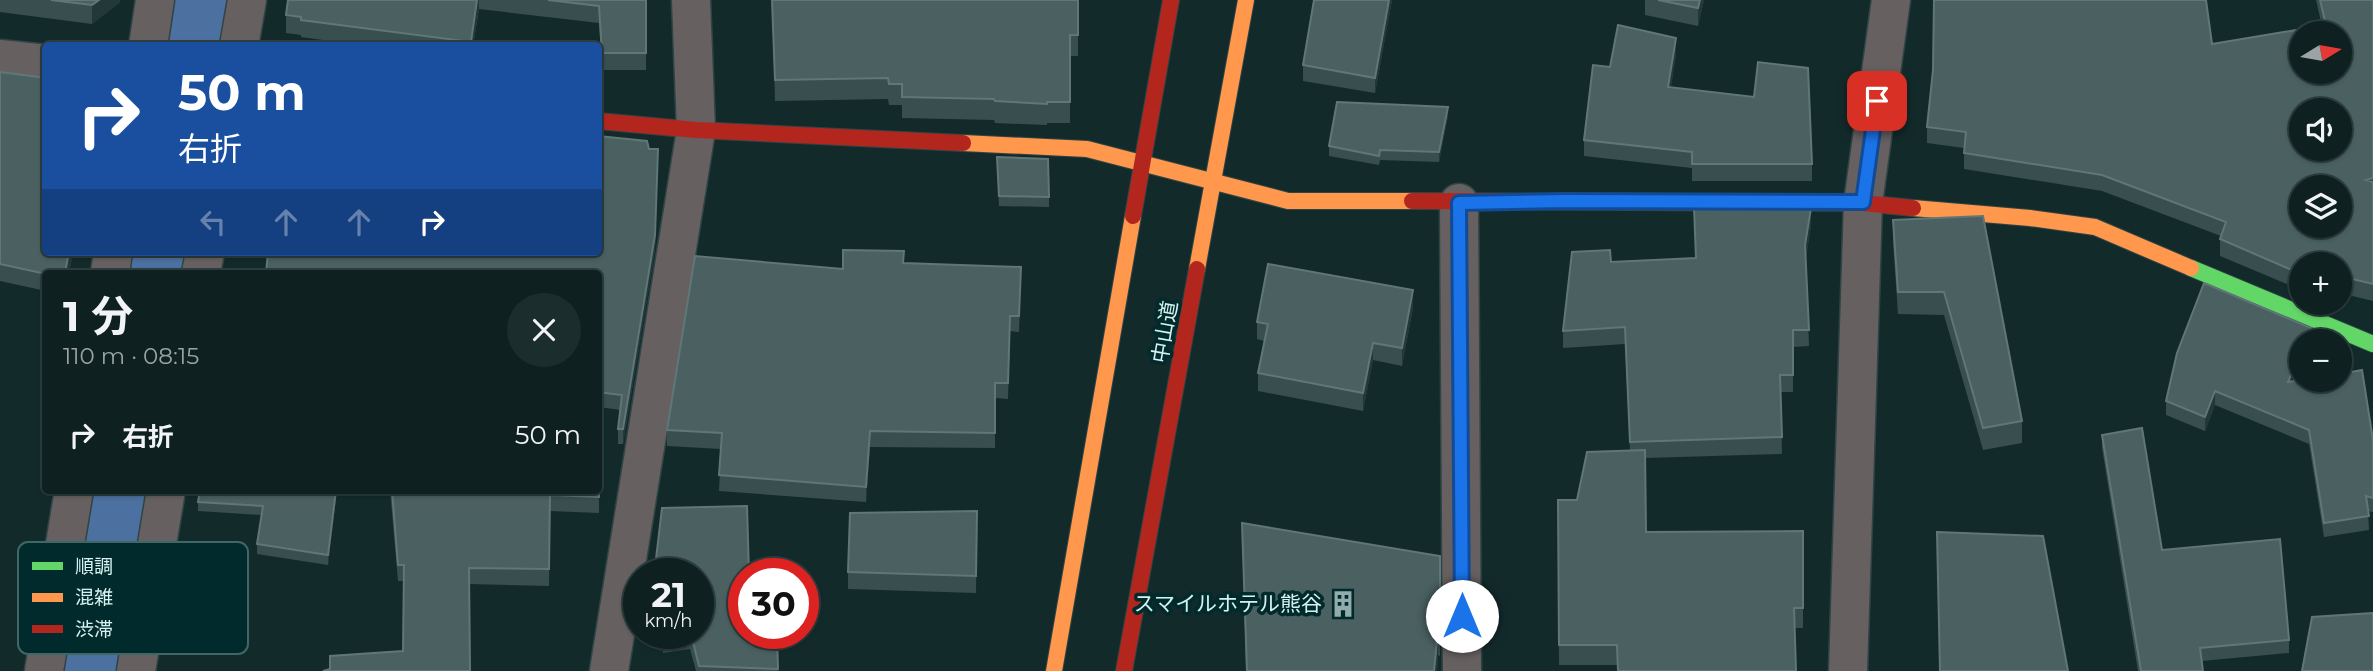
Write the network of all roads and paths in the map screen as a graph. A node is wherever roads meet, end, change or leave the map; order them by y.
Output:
1 (155, 0) edge
2 (247, 0) edge
3 (691, 0) edge
4 (1171, 0) edge
5 (1246, 0) edge
6 (1891, 0) edge
7 (149, 42) edge
8 (240, 42) edge
9 (0, 60) edge
10 (42, 64) edge
11 (602, 121) edge
12 (696, 130) junction
13 (1142, 163) junction
14 (1213, 182) junction
15 (1863, 202) junction
16 (1459, 203) junction
17 (2373, 344) edge
18 (73, 494) edge
19 (165, 494) edge
20 (65, 542) edge
21 (157, 542) edge
22 (609, 671) edge
23 (1054, 671) edge
24 (1124, 671) edge
25 (1462, 671) edge
26 (1848, 671) edge

1 - 7 street
2 - 8 street
3 - 12 street
4 - 13 main road
5 - 14 main road, 中山道
6 - 15 street
9 - 10 street
11 - 12 main road
12 - 13 main road
12 - 22 street
13 - 14 main road
13 - 23 main road
14 - 16 main road
14 - 24 main road, 中山道
15 - 16 main road
15 - 17 main road
15 - 26 street
16 - 25 street
18 - 20 street
19 - 21 street

